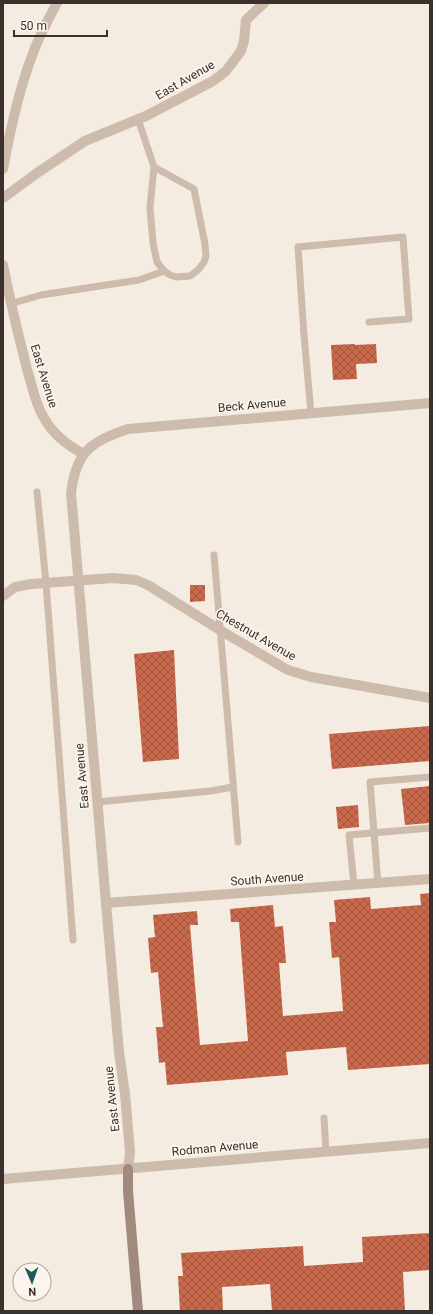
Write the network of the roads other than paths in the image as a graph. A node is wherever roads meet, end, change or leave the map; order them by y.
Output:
1 (57, 3) edge
2 (264, 3) edge
3 (138, 119) junction
4 (154, 167) junction
5 (3, 169) edge
6 (3, 198) edge
7 (3, 265) edge
8 (164, 272) junction
9 (10, 304) junction
10 (369, 322) dead end
11 (430, 403) edge
12 (311, 413) junction
13 (84, 454) junction
14 (37, 492) dead end
15 (214, 555) dead end
16 (79, 581) junction
17 (46, 583) junction
18 (3, 596) edge
19 (220, 630) junction
20 (430, 698) edge
21 (430, 776) edge
22 (233, 787) junction
23 (97, 802) junction
24 (430, 828) edge
25 (374, 833) junction
26 (238, 842) dead end
27 (430, 879) edge
28 (378, 884) junction
29 (354, 886) junction
30 (106, 903) junction
31 (73, 940) dead end
32 (324, 1118) dead end
33 (430, 1143) edge
34 (326, 1152) junction
35 (128, 1169) junction
36 (3, 1180) edge
37 (138, 1311) edge

1 - 5 street
2 - 3 street, East Avenue
3 - 4 lane
3 - 6 street, East Avenue
4 - 8 lane
4 - 8 lane
7 - 9 street, East Avenue
8 - 9 lane
9 - 13 street, East Avenue
10 - 12 lane
11 - 12 street, Beck Avenue
12 - 13 street, Beck Avenue
13 - 16 street, East Avenue
14 - 17 lane
15 - 19 lane
16 - 17 street, Chestnut Avenue
16 - 19 street, Chestnut Avenue
16 - 23 street, East Avenue
17 - 18 street, Chestnut Avenue
17 - 31 lane
19 - 20 street, Chestnut Avenue
19 - 22 lane
21 - 25 lane
22 - 23 lane
22 - 26 lane
23 - 30 street, East Avenue
24 - 25 lane
25 - 28 lane
25 - 29 lane
27 - 28 street, South Avenue
28 - 29 street, South Avenue
29 - 30 street, South Avenue
30 - 35 street, East Avenue
32 - 34 lane
33 - 34 street, Rodman Avenue
34 - 35 street, Rodman Avenue
35 - 36 street, Rodman Avenue
35 - 37 street, East Avenue

